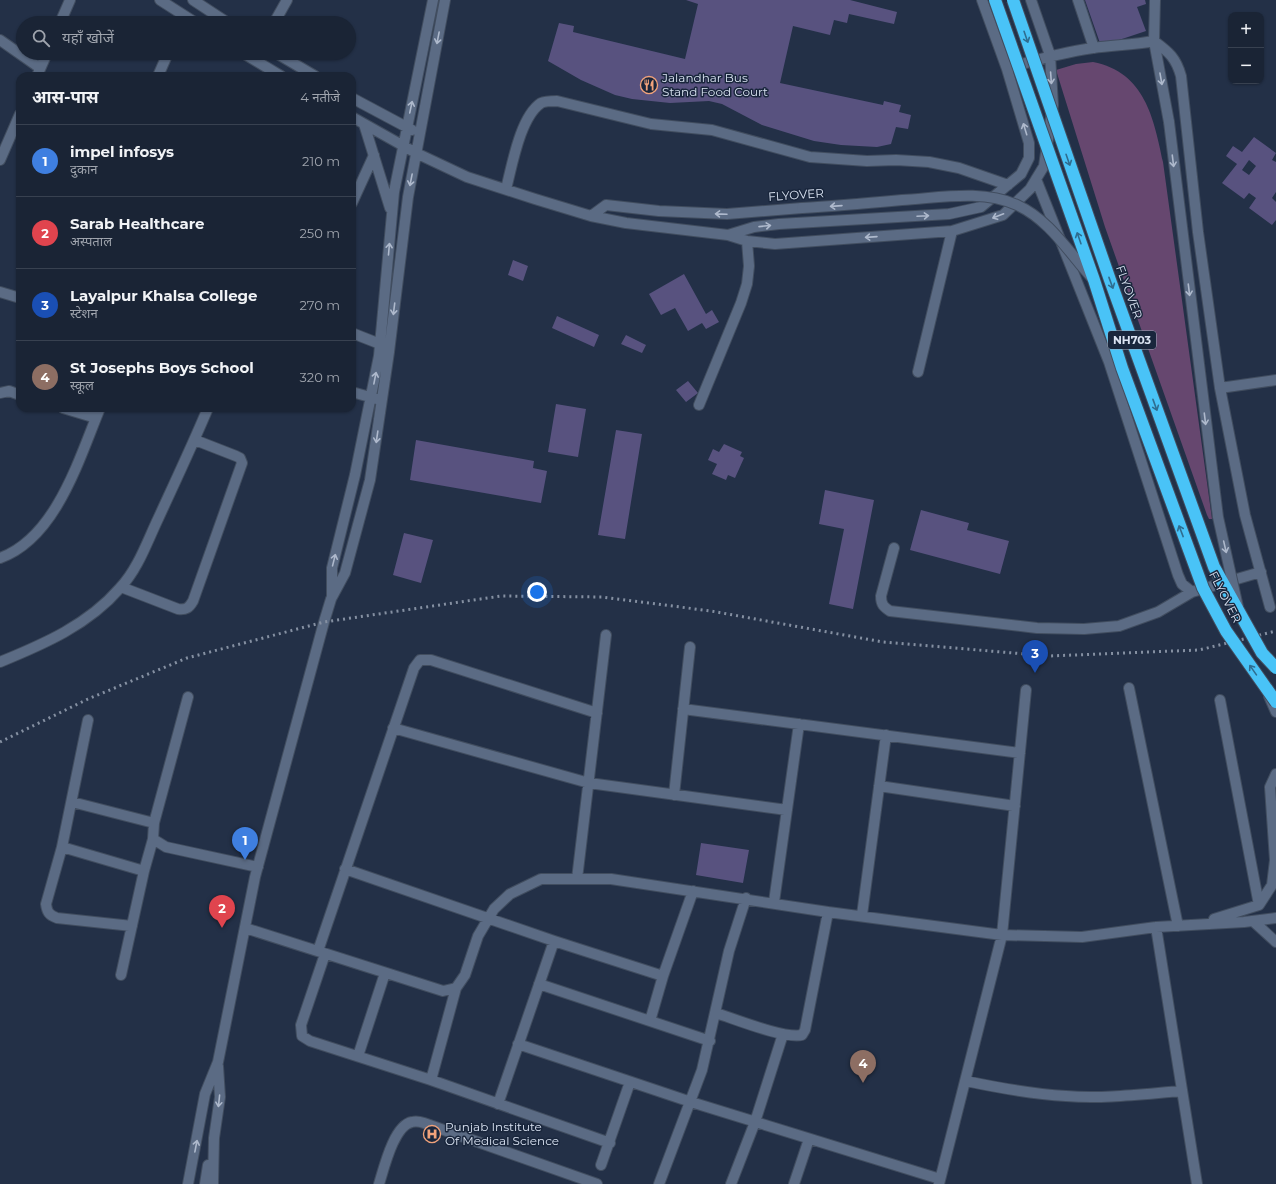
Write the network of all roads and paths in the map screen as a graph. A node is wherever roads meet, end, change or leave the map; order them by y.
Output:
1 (70, 0) edge
2 (160, 0) edge
3 (287, 0) edge
4 (433, 0) edge
5 (445, 0) edge
6 (982, 0) edge
7 (995, 0) edge
8 (1013, 0) edge
9 (1031, 0) edge
10 (1078, 0) edge
11 (1155, 0) edge
12 (198, 2) edge
13 (63, 16) edge
14 (179, 16) edge
15 (218, 16) edge
16 (278, 16) edge
17 (0, 40) edge
18 (1154, 41) junction
19 (1094, 48) junction
20 (16, 53) edge
21 (1050, 55) junction
22 (24, 60) edge
23 (44, 60) edge
24 (165, 60) edge
25 (255, 60) edge
26 (288, 60) edge
27 (1007, 69) junction
28 (38, 72) edge
29 (160, 72) edge
30 (274, 72) edge
31 (308, 72) edge
32 (356, 100) edge
33 (356, 119) edge
34 (16, 123) edge
35 (364, 124) junction
36 (407, 128) junction
37 (420, 135) junction
38 (403, 146) junction
39 (416, 153) junction
40 (374, 155) junction
41 (0, 160) edge
42 (1036, 179) junction
43 (1008, 185) junction
44 (506, 189) junction
45 (356, 195) edge
46 (392, 214) junction
47 (591, 216) junction
48 (952, 231) junction
49 (728, 235) junction
50 (747, 241) junction
51 (1094, 280) junction
52 (0, 292) edge
53 (16, 297) edge
54 (356, 335) edge
55 (380, 344) junction
56 (918, 372) dead end
57 (1276, 380) edge
58 (1220, 388) junction
59 (0, 393) edge
60 (356, 393) edge
61 (16, 394) edge
62 (371, 398) junction
63 (382, 401) junction
64 (699, 405) dead end
65 (76, 412) edge
66 (98, 412) edge
67 (206, 412) edge
68 (96, 418) junction
69 (195, 440) junction
70 (894, 548) dead end
71 (0, 558) edge
72 (1261, 572) junction
73 (121, 588) junction
74 (1192, 592) junction
75 (332, 599) junction
76 (1270, 607) dead end
77 (1238, 611) junction
78 (606, 635) dead end
79 (690, 647) dead end
80 (0, 662) edge
81 (1276, 668) edge
82 (1129, 688) dead end
83 (1026, 690) dead end
84 (1268, 692) junction
85 (188, 697) dead end
86 (1220, 700) dead end
87 (1276, 702) edge
88 (683, 709) junction
89 (1276, 712) edge
90 (597, 713) junction
91 (88, 720) dead end
92 (799, 724) junction
93 (393, 728) junction
94 (886, 735) junction
95 (1020, 753) junction
96 (1276, 774) edge
97 (589, 784) junction
98 (879, 786) junction
99 (674, 795) junction
100 (72, 802) junction
101 (1014, 806) junction
102 (787, 810) junction
103 (154, 823) junction
104 (153, 839) junction
105 (62, 847) junction
106 (258, 867) junction
107 (346, 869) junction
108 (144, 871) junction
109 (577, 879) junction
110 (693, 891) junction
111 (746, 898) junction
112 (774, 902) junction
113 (1259, 905) junction
114 (828, 912) junction
115 (862, 915) junction
116 (489, 918) junction
117 (1276, 918) edge
118 (1253, 921) junction
119 (1195, 925) junction
120 (132, 926) junction
121 (1178, 926) junction
122 (1156, 927) junction
123 (245, 928) junction
124 (1002, 934) junction
125 (554, 941) junction
126 (1276, 942) edge
127 (321, 952) junction
128 (385, 973) junction
129 (121, 975) dead end
130 (663, 976) junction
131 (539, 984) junction
132 (456, 988) junction
133 (716, 1013) junction
134 (650, 1021) junction
135 (784, 1034) junction
136 (710, 1041) junction
137 (518, 1044) junction
138 (358, 1056) junction
139 (218, 1062) junction
140 (431, 1080) junction
141 (966, 1081) junction
142 (630, 1082) junction
143 (1182, 1091) junction
144 (691, 1102) junction
145 (498, 1104) junction
146 (755, 1122) junction
147 (809, 1139) junction
148 (610, 1143) junction
149 (601, 1165) dead end
150 (939, 1182) edge
151 (188, 1184) edge
152 (212, 1184) edge
153 (379, 1184) edge
154 (597, 1184) edge
155 (659, 1184) edge
156 (731, 1184) edge
157 (794, 1184) edge
158 (1197, 1184) edge

1 - 13 street
2 - 14 street
3 - 16 street
36 -> 4 street
5 -> 37 street
6 - 27 street
51 -> 7 highway, FLYOVER / NH703, bridge
8 -> 77 highway, FLYOVER / NH703, bridge
9 - 21 street
10 - 19 street
11 - 18 street, FLYOVER
12 - 15 street
17 - 20 street
18 - 19 street
18 - 58 street
18 -> 77 street, FLYOVER, bridge
19 - 21 street
21 - 27 street
21 -> 42 street
22 - 28 street
23 - 28 street
24 - 29 street
25 - 30 street
26 - 31 street
43 -> 27 street
32 - 36 street
33 - 35 street
34 - 41 street
35 - 38 street
35 - 40 street
36 - 37 street
36 - 38 street
37 - 39 street
38 - 39 street
38 - 46 street
39 - 44 street
39 -> 63 street
40 - 45 street
40 - 46 street
42 -> 48 street
42 - 74 street
43 - 44 street
49 -> 43 street
44 - 47 street
55 -> 46 street
47 - 49 street
51 -> 47 street, FLYOVER, bridge
48 -> 50 street
48 - 56 street
49 - 50 street
50 - 64 street
84 -> 51 highway, FLYOVER / NH703, bridge
52 - 53 street
54 - 55 street
62 -> 55 street
57 - 58 street
58 - 72 street
59 - 61 street
60 - 62 street
62 - 63 street
75 -> 62 street
63 -> 75 street
65 - 68 street
66 - 68 street
67 - 69 street
68 - 71 street
69 - 73 street
69 - 73 street
70 - 74 street
72 - 74 street
72 - 76 street
73 - 80 street
75 - 106 street
77 - 81 highway, FLYOVER / NH703, bridge
78 - 90 street
79 - 88 street
82 - 121 street
83 - 95 street
84 - 87 highway, FLYOVER / NH703, bridge
84 - 89 street, FLYOVER
85 - 103 street
86 - 113 street
88 - 92 street
88 - 99 street
90 - 93 street
90 - 97 street
91 - 100 street
92 - 94 street
92 - 102 street
93 - 97 street
93 - 107 street
94 - 95 street
94 - 98 street
95 - 101 street
96 - 113 street
97 - 99 street
97 - 109 street
98 - 101 street
98 - 115 street
99 - 102 street
100 - 103 street
100 - 105 street
101 - 124 street
102 - 112 street
103 - 104 street
104 - 106 street
104 - 108 street
105 - 108 street
105 - 120 street
106 - 123 street
107 - 116 street
107 - 127 street
108 - 120 street
109 - 110 street
109 - 116 street
110 - 111 street
110 - 130 street
111 - 112 street
111 - 133 street
112 - 114 street
113 - 119 street
114 - 115 street
114 - 135 street
115 - 124 street
116 - 125 street
116 - 132 street
117 - 118 street
118 - 119 street
118 - 126 street
119 - 121 street
120 - 129 street
121 - 122 street
122 - 124 street
122 - 143 street
123 - 127 street
123 - 139 street
124 - 141 street
125 - 130 street
125 - 131 street
127 - 128 street
127 - 138 street
128 - 132 street
128 - 138 street
130 - 134 street
131 - 134 street
131 - 137 street
132 - 140 street
133 - 135 street
133 - 136 street
134 - 136 street
135 - 146 street
136 - 144 street
137 - 142 street
137 - 145 street
138 - 140 street
151 -> 139 street
139 -> 152 street
140 - 145 street
141 - 143 street
141 - 150 street
142 - 144 street
142 - 148 street
143 - 158 street
144 - 146 street
144 - 155 street
145 - 148 street
146 - 147 street
146 - 156 street
147 - 150 street
147 - 157 street
148 - 149 street
153 - 154 street

